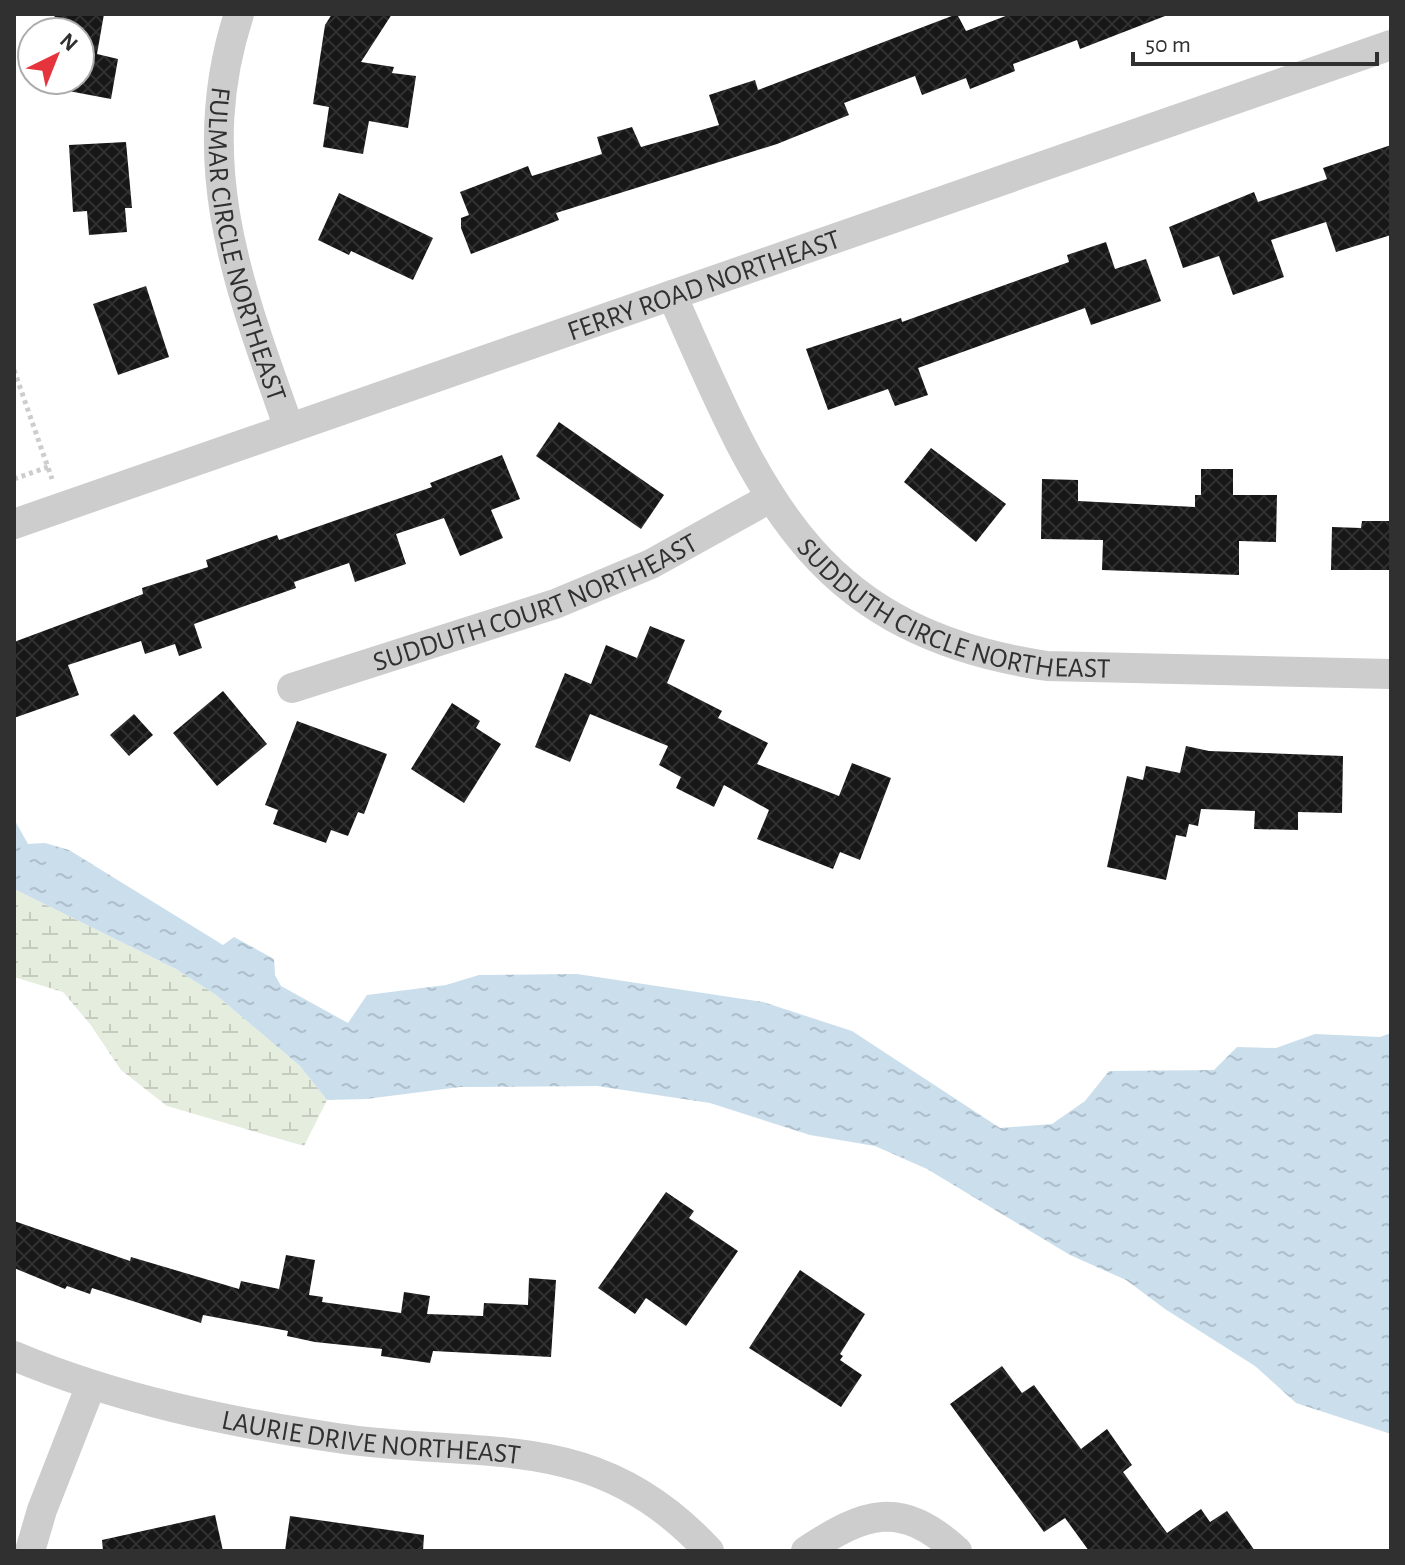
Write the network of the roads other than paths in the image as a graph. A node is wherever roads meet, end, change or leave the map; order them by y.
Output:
1 (239, 14) edge
2 (1391, 45) edge
3 (672, 295) junction
4 (289, 428) junction
5 (770, 498) junction
6 (16, 519) edge
7 (1391, 674) edge
8 (292, 688) dead end
9 (14, 1356) edge
10 (91, 1385) junction
11 (30, 1551) edge
12 (709, 1551) edge
13 (806, 1551) edge
14 (957, 1551) edge

1 - 4 street, FULMAR CIRCLE NORTHEAST
2 - 3 street, FERRY ROAD NORTHEAST
3 - 4 street, FERRY ROAD NORTHEAST
3 - 5 street, SUDDUTH CIRCLE NORTHEAST
4 - 6 street, FERRY ROAD NORTHEAST
5 - 7 street, SUDDUTH CIRCLE NORTHEAST
5 - 8 street, SUDDUTH COURT NORTHEAST
9 - 10 street, LAURIE DRIVE NORTHEAST
10 - 11 street
10 - 12 street, LAURIE DRIVE NORTHEAST
13 - 14 street

